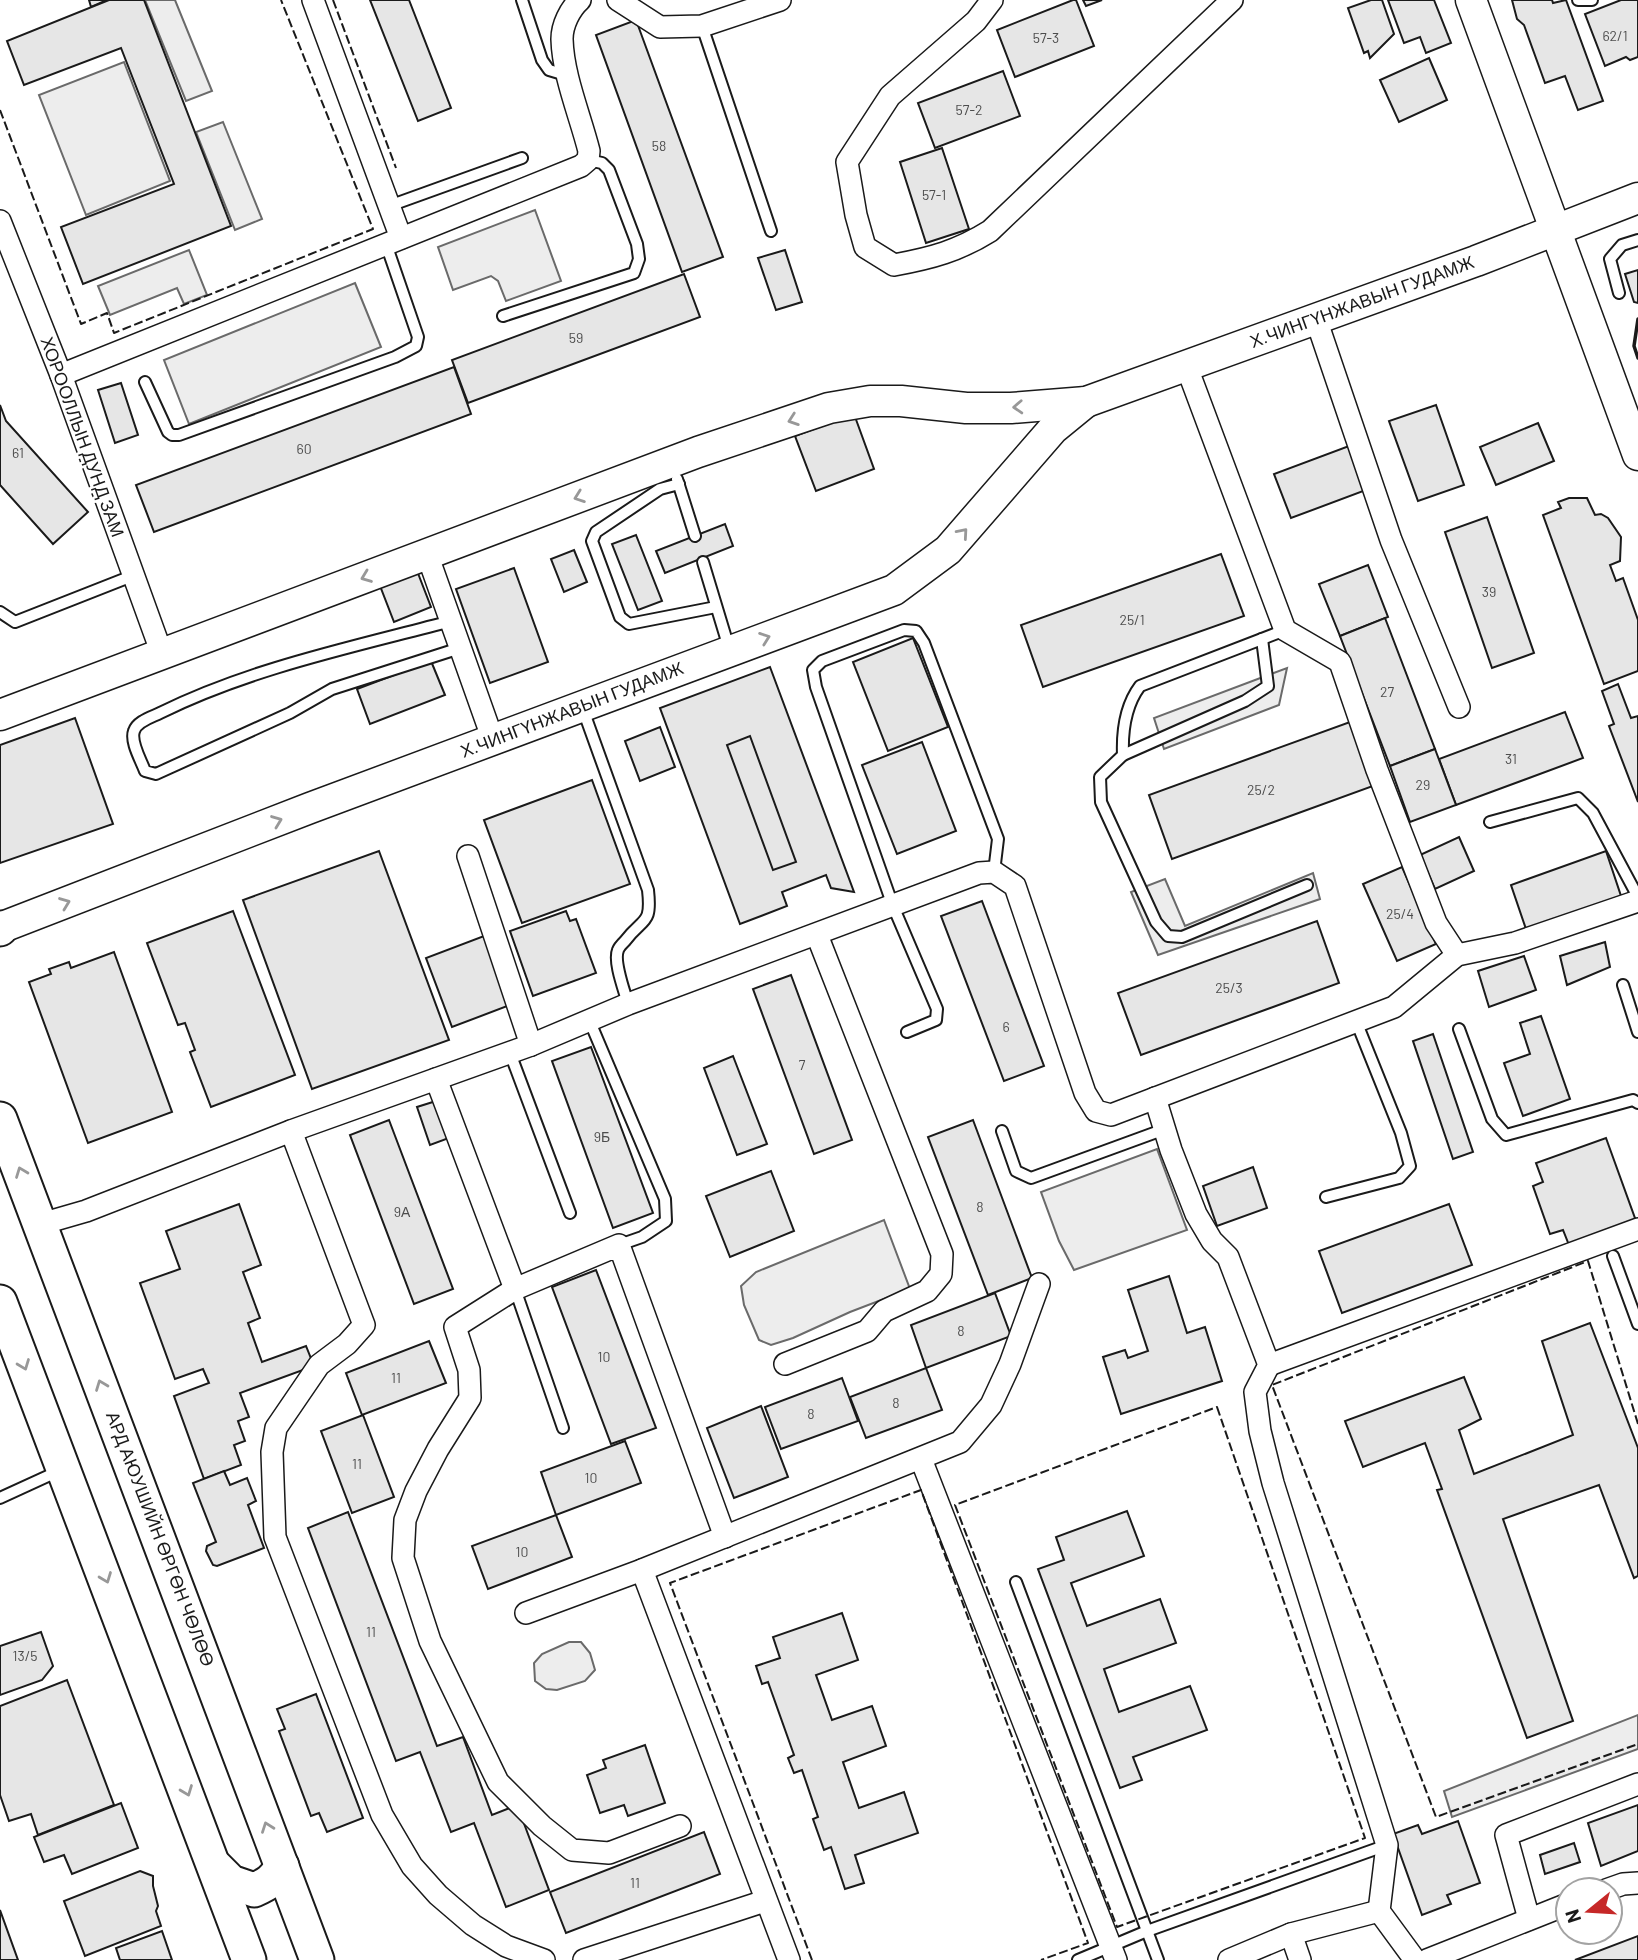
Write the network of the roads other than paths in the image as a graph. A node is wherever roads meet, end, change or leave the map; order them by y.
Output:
1 (313, 0) edge
2 (522, 0) edge
3 (580, 0) edge
4 (618, 0) edge
5 (780, 0) edge
6 (992, 0) edge
7 (1232, 0) edge
8 (1471, 0) edge
9 (1578, 0) edge
10 (1592, 0) edge
11 (702, 26) junction
12 (569, 76) junction
13 (522, 158) dead end
14 (588, 160) junction
15 (1638, 198) edge
16 (389, 206) junction
17 (0, 221) edge
18 (1556, 230) junction
19 (771, 231) dead end
20 (1638, 240) edge
21 (393, 241) junction
22 (1619, 293) dead end
23 (503, 316) dead end
24 (1316, 319) junction
25 (1186, 365) junction
26 (61, 375) junction
27 (145, 382) dead end
28 (1086, 402) junction
29 (1638, 455) edge
30 (675, 473) junction
31 (695, 536) dead end
32 (427, 554) junction
33 (702, 562) dead end
34 (132, 576) junction
35 (716, 607) junction
36 (0, 612) edge
37 (451, 621) junction
38 (1285, 630) junction
39 (1262, 639) junction
40 (460, 648) junction
41 (730, 651) junction
42 (162, 654) junction
43 (582, 706) junction
44 (1459, 707) dead end
45 (0, 715) edge
46 (493, 740) junction
47 (1123, 755) junction
48 (1490, 822) dead end
49 (468, 856) dead end
50 (994, 872) junction
51 (1307, 885) dead end
52 (1638, 899) edge
53 (893, 906) junction
54 (0, 928) edge
55 (817, 934) junction
56 (1457, 955) junction
57 (1623, 985) dead end
58 (628, 1004) junction
59 (1356, 1021) junction
60 (590, 1022) junction
61 (1460, 1029) dead end
62 (907, 1032) dead end
63 (1638, 1032) edge
64 (531, 1045) junction
65 (510, 1052) junction
66 (436, 1080) junction
67 (1155, 1098) junction
68 (1636, 1098) edge
69 (0, 1119) edge
70 (1165, 1129) junction
71 (291, 1131) junction
72 (1002, 1131) dead end
73 (1326, 1197) dead end
74 (570, 1213) dead end
75 (41, 1224) junction
76 (1638, 1229) edge
77 (619, 1245) junction
78 (1613, 1256) dead end
79 (1039, 1284) dead end
80 (515, 1289) junction
81 (0, 1302) edge
82 (1638, 1324) edge
83 (785, 1364) dead end
84 (1269, 1364) junction
85 (563, 1428) dead end
86 (921, 1459) junction
87 (64, 1469) junction
88 (0, 1498) edge
89 (725, 1537) junction
90 (642, 1570) junction
91 (1016, 1583) dead end
92 (526, 1613) dead end
93 (1638, 1784) edge
94 (680, 1826) dead end
95 (1387, 1845) junction
96 (282, 1866) junction
97 (216, 1867) junction
98 (765, 1901) junction
99 (1554, 1909) edge
100 (1379, 1910) junction
101 (1529, 1919) junction
102 (1147, 1931) junction
103 (1291, 1934) junction
104 (1113, 1954) edge
105 (249, 1960) edge
106 (317, 1960) edge
107 (544, 1960) edge
108 (584, 1960) edge
109 (789, 1960) edge
110 (1078, 1960) edge
111 (1158, 1960) edge
112 (1229, 1960) edge
113 (1300, 1960) edge
114 (1415, 1960) edge
115 (1427, 1960) edge

1 - 16 street
2 - 12 lane
3 - 12 street
4 - 11 street
5 - 11 street
6 - 7 street
8 - 18 main road
9 - 10 lane
11 - 19 lane
12 - 14 street
13 - 16 lane
14 - 21 street
14 - 23 lane
15 - 18 main road, Х.ЧИНГҮНЖАВЫН ГУДАМЖ
16 - 21 street
17 - 26 street, ХОРООЛЛЫН ДУНД ЗАМ
18 - 24 main road, Х.ЧИНГҮНЖАВЫН ГУДАМЖ
18 - 29 main road
20 - 22 lane
21 - 26 street
21 - 27 lane
24 - 25 main road, Х.ЧИНГҮНЖАВЫН ГУДАМЖ
24 - 44 street
25 - 28 main road, Х.ЧИНГҮНЖАВЫН ГУДАМЖ
25 - 38 street
26 - 34 street, ХОРООЛЛЫН ДУНД ЗАМ
28 -> 30 main road, Х.ЧИНГҮНЖАВЫН ГУДАМЖ
41 -> 28 main road, Х.ЧИНГҮНЖАВЫН ГУДАМЖ
30 - 31 lane
30 -> 32 main road, Х.ЧИНГҮНЖАВЫН ГУДАМЖ
30 - 35 lane
32 - 37 street
32 -> 42 main road, Х.ЧИНГҮНЖАВЫН ГУДАМЖ
33 - 35 lane
34 - 36 lane
34 - 42 street, ХОРООЛЛЫН ДУНД ЗАМ
35 - 41 lane
37 - 40 street
37 - 40 lane
38 - 39 lane
38 - 56 street
39 - 47 lane
39 - 47 lane
40 - 46 street
41 - 43 main road, Х.ЧИНГҮНЖАВЫН ГУДАМЖ
42 - 45 main road, Х.ЧИНГҮНЖАВЫН ГУДАМЖ
43 - 46 main road, Х.ЧИНГҮНЖАВЫН ГУДАМЖ
43 - 58 lane
54 -> 46 main road, Х.ЧИНГҮНЖАВЫН ГУДАМЖ
47 - 51 lane
48 - 52 lane
49 - 64 street
50 - 53 street
50 - 53 lane
50 - 67 street
52 - 56 street
53 - 55 street
53 - 62 lane
55 - 58 street
55 - 83 street
56 - 59 street
57 - 63 lane
58 - 60 street
59 - 67 street
59 - 73 lane
60 - 64 street
60 - 77 lane
61 - 68 lane
64 - 65 street
65 - 66 street
65 - 74 lane
66 - 71 street
66 - 80 street
67 - 70 street
75 -> 69 main road, АРД АЮУШИЙН ӨРГӨН ЧӨЛӨӨ
70 - 72 lane
70 - 84 street
71 - 75 street
71 - 107 street
96 -> 75 main road, АРД АЮУШИЙН ӨРГӨН ЧӨЛӨӨ
76 - 84 street
77 - 80 street
77 - 89 street
78 - 82 lane
79 - 86 street
80 - 85 lane
80 - 94 street
81 -> 87 main road
84 - 95 street
86 - 89 street
86 - 104 street
87 - 88 lane
87 -> 97 main road
89 - 90 street
90 - 92 street
90 - 98 street
91 - 102 lane
93 - 101 street
95 - 100 street
95 - 102 lane
96 - 97 main road
96 - 106 main road, АРД АЮУШИЙН ӨРГӨН ЧӨЛӨӨ
97 - 105 main road
98 - 108 street
98 - 109 street
99 - 101 street
100 - 103 street
100 - 114 street
101 - 115 street
102 - 104 lane
102 - 111 lane
103 - 112 street
103 - 113 street
104 - 110 lane

